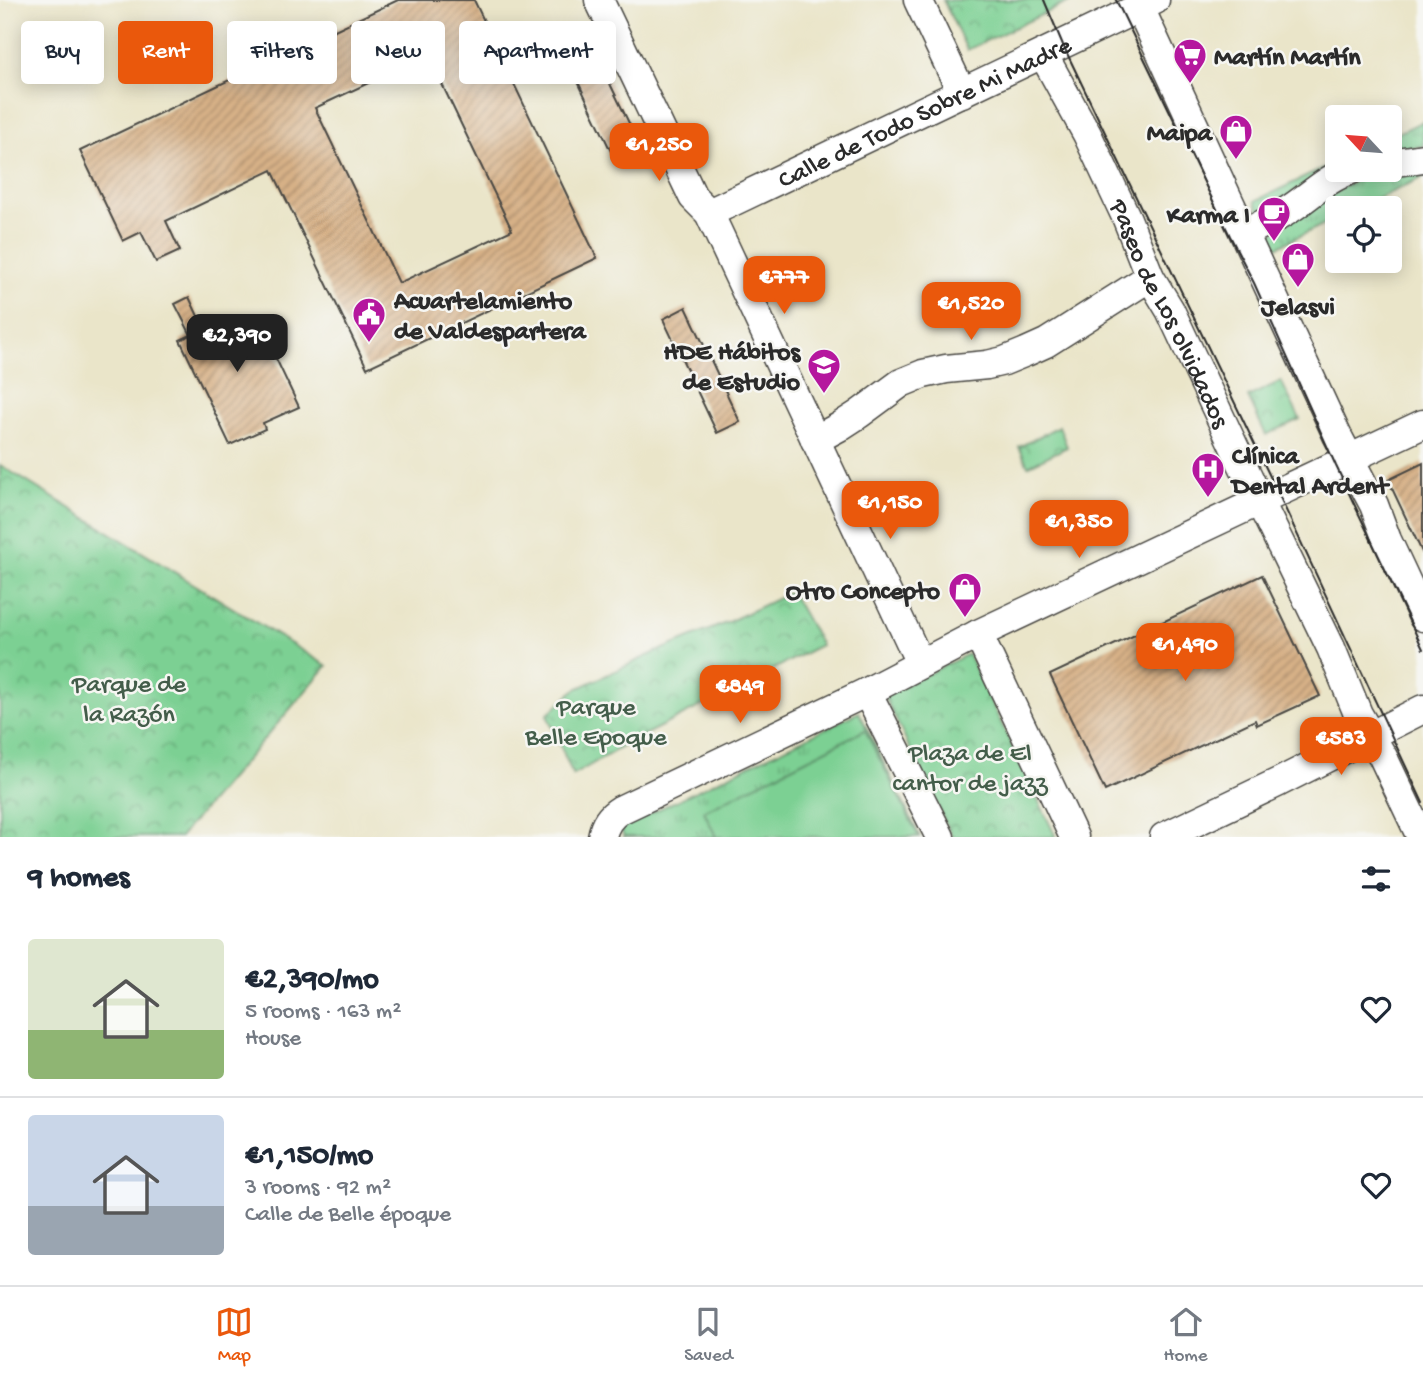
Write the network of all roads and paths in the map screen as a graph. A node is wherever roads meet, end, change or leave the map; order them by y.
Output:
1 (599, 0) edge
2 (918, 0) edge
3 (1148, 4) edge
4 (1043, 54) junction
5 (962, 93) junction
6 (1423, 158) edge
7 (1402, 161) edge
8 (1327, 182) edge
9 (709, 213) junction
10 (1245, 233) junction
11 (1150, 277) junction
12 (1423, 424) edge
13 (815, 440) junction
14 (1350, 459) junction
15 (1260, 502) junction
16 (1423, 617) edge
17 (978, 634) junction
18 (920, 663) junction
19 (867, 692) junction
20 (1423, 709) edge
21 (1370, 736) junction
22 (603, 834) edge
23 (940, 837) edge
24 (1073, 837) edge
25 (1164, 837) edge
26 (1422, 837) edge

1 - 9 street
2 - 5 street
3 - 4 street, Calle de Todo Sobre Mi Madre
3 - 10 street
4 - 5 street, Calle de Todo Sobre Mi Madre
4 - 11 street, Paseo de Los olvidados
5 - 9 street, Calle de Todo Sobre Mi Madre
6 - 7 street
8 - 10 street
9 - 13 street
10 - 14 street
11 - 13 street
11 - 15 street, Paseo de Los olvidados
12 - 14 street
13 - 18 street
14 - 15 street
14 - 16 street
15 - 17 street
15 - 21 street, Paseo de Los olvidados
17 - 18 street
17 - 24 street
18 - 19 street
19 - 22 street
19 - 23 street
20 - 21 street
21 - 25 street
21 - 26 street, Paseo de Los olvidados

